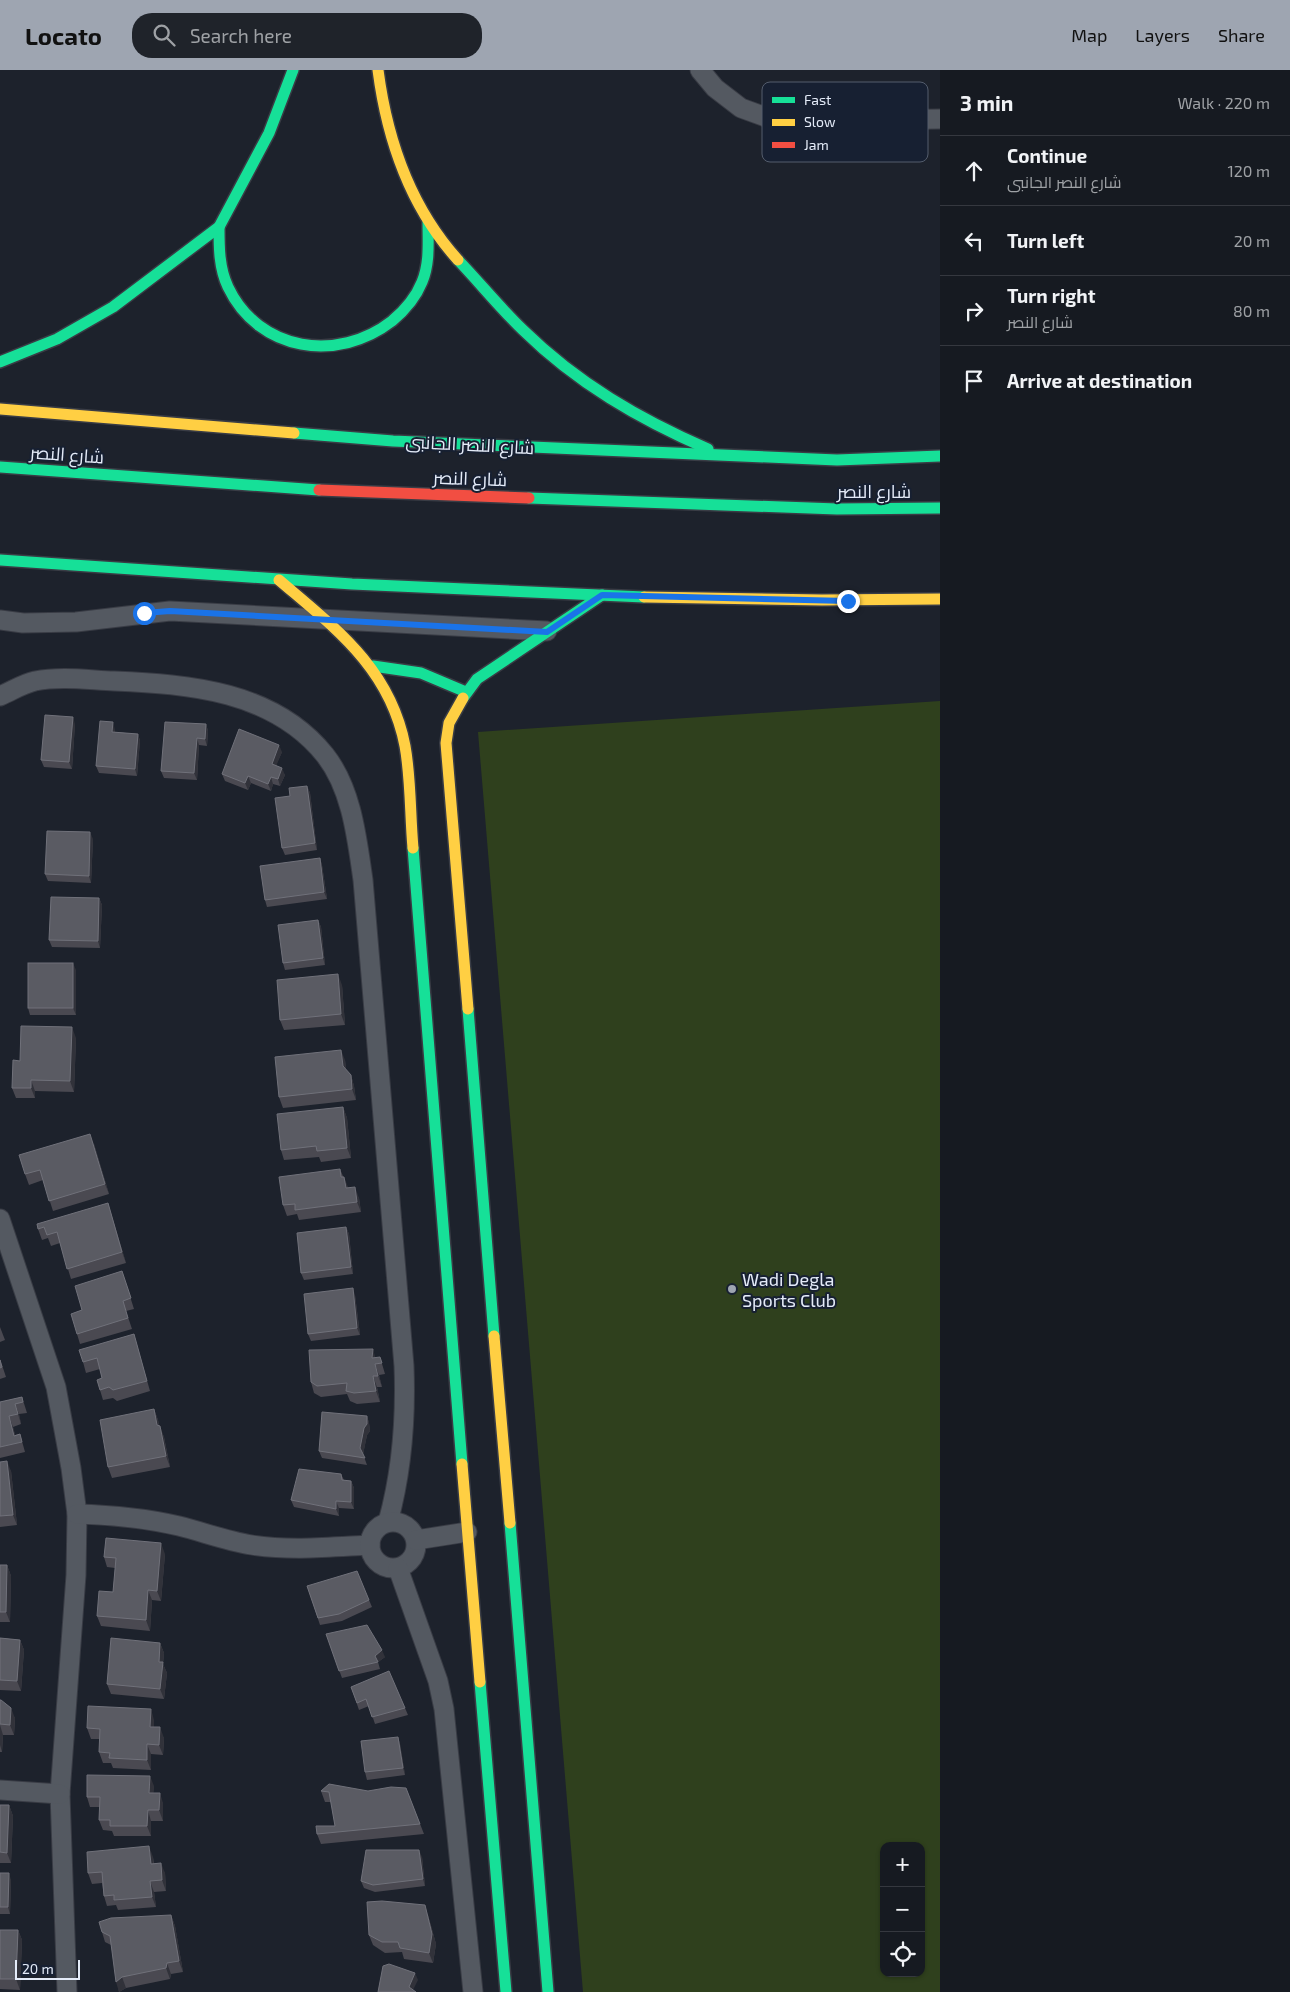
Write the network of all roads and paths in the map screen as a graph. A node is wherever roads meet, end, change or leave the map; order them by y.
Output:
1 (293, 70) edge
2 (378, 70) edge
3 (700, 70) edge
4 (762, 116) edge
5 (428, 222) junction
6 (219, 227) junction
7 (0, 362) edge
8 (0, 409) edge
9 (725, 456) junction
10 (940, 456) edge
11 (0, 467) edge
12 (940, 508) edge
13 (0, 560) edge
14 (279, 580) junction
15 (602, 595) junction
16 (940, 599) edge
17 (322, 618) junction
18 (0, 620) edge
19 (547, 632) junction
20 (373, 666) junction
21 (466, 692) junction
22 (3, 696) edge
23 (0, 1219) edge
24 (77, 1514) junction
25 (388, 1522) junction
26 (467, 1532) junction
27 (416, 1540) junction
28 (370, 1545) junction
29 (398, 1568) junction
30 (0, 1790) edge
31 (60, 1794) junction
32 (67, 1992) edge
33 (473, 1992) edge
34 (506, 1992) edge
35 (548, 1992) edge

1 - 6 street
2 - 5 street
3 - 4 street
5 - 6 street
5 - 9 street
6 - 7 street
8 - 9 street, شارع النصر الجانبى
9 - 10 street, شارع النصر الجانبى
11 - 12 street, شارع النصر
13 - 14 street
14 - 15 street
14 - 17 street
15 - 16 street
15 - 19 street
17 - 18 street
17 - 19 street
17 - 20 street
19 - 21 street
20 - 21 street
20 - 26 street
21 - 35 street
22 - 25 street
23 - 24 street
24 - 28 street
24 - 31 street
25 - 27 street
25 - 28 street
26 - 27 street
26 - 34 street
27 - 29 street
28 - 29 street
29 - 33 street
30 - 31 street
31 - 32 street

